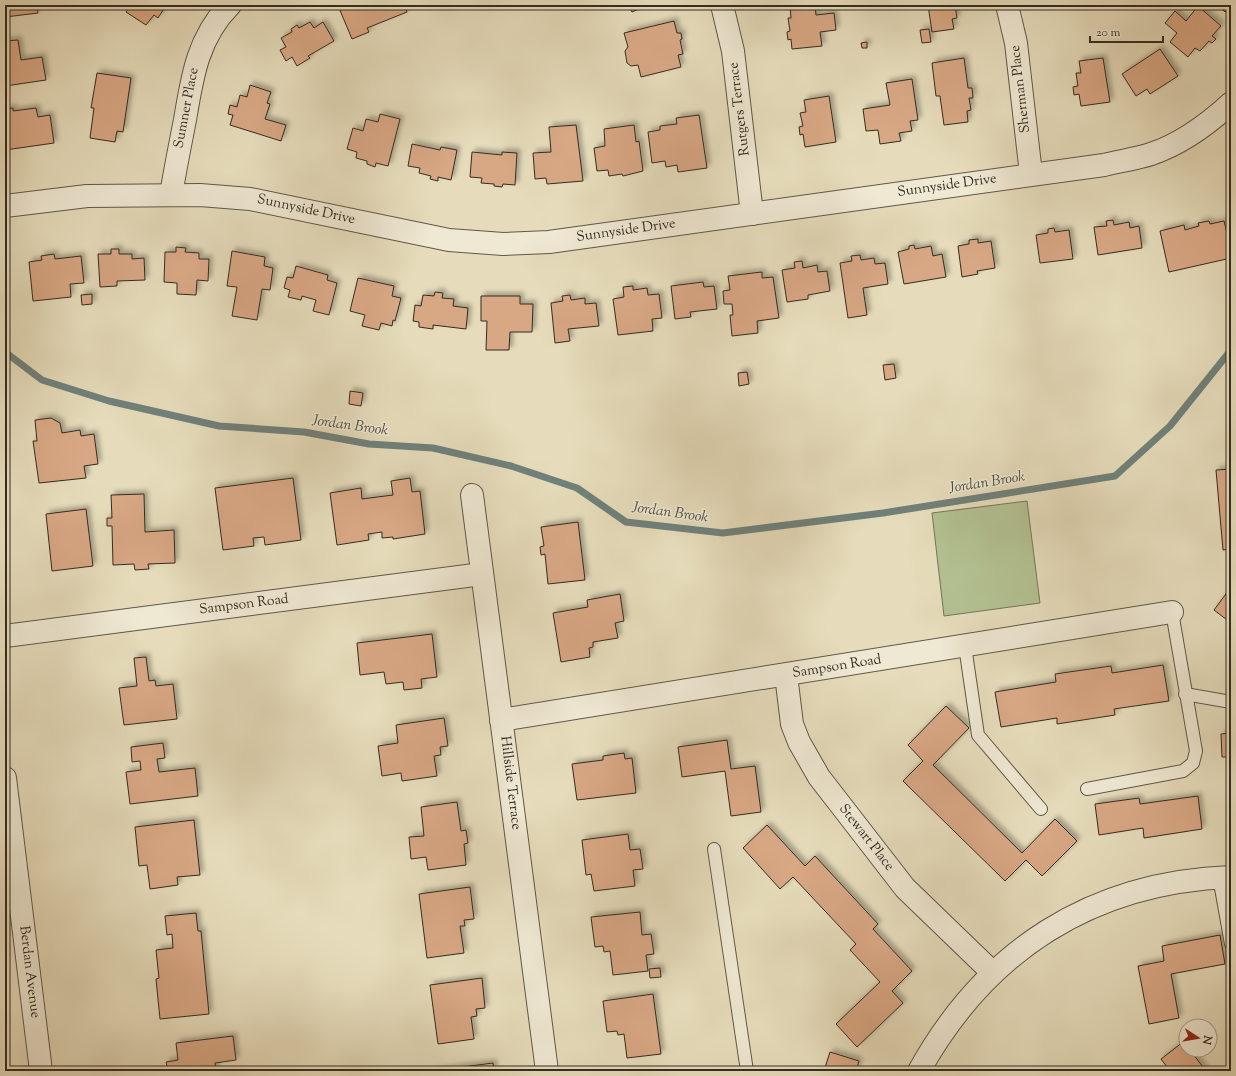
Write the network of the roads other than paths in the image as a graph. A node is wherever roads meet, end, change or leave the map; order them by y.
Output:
1 (230, 5) edge
2 (722, 5) edge
3 (1007, 5) edge
4 (1231, 103) edge
5 (1031, 174) junction
6 (171, 195) junction
7 (5, 206) edge
8 (752, 214) junction
9 (472, 495) dead end
10 (482, 574) junction
11 (1172, 612) joint
12 (5, 636) edge
13 (965, 646) junction
14 (786, 675) junction
15 (1185, 694) junction
16 (1231, 702) edge
17 (501, 720) junction
18 (5, 778) edge
19 (1087, 789) dead end
20 (1041, 809) dead end
21 (8, 823) edge
22 (714, 848) dead end
23 (1225, 877) edge
24 (1231, 944) edge
25 (993, 973) junction
26 (41, 1071) edge
27 (547, 1071) edge
28 (747, 1071) edge
29 (919, 1071) edge

1 - 6 street, Sumner Place
2 - 8 street, Rutgers Terrace
3 - 5 street, Sherman Place
4 - 5 street, Sunnyside Drive
5 - 8 street, Sunnyside Drive
6 - 7 street, Sunnyside Drive
6 - 8 street, Sunnyside Drive
9 - 10 street, Hillside Terrace
10 - 12 street, Sampson Road
10 - 17 street, Hillside Terrace
11 - 13 street, Sampson Road
11 - 15 lane
13 - 14 street, Sampson Road
13 - 20 lane
14 - 17 street, Sampson Road
14 - 25 street, Stewart Place
15 - 16 lane
15 - 19 lane
17 - 27 street, Hillside Terrace
18 - 21 street, Berdan Avenue
21 - 26 street, Berdan Avenue
22 - 28 lane
23 - 24 lane
23 - 25 street
25 - 29 street

